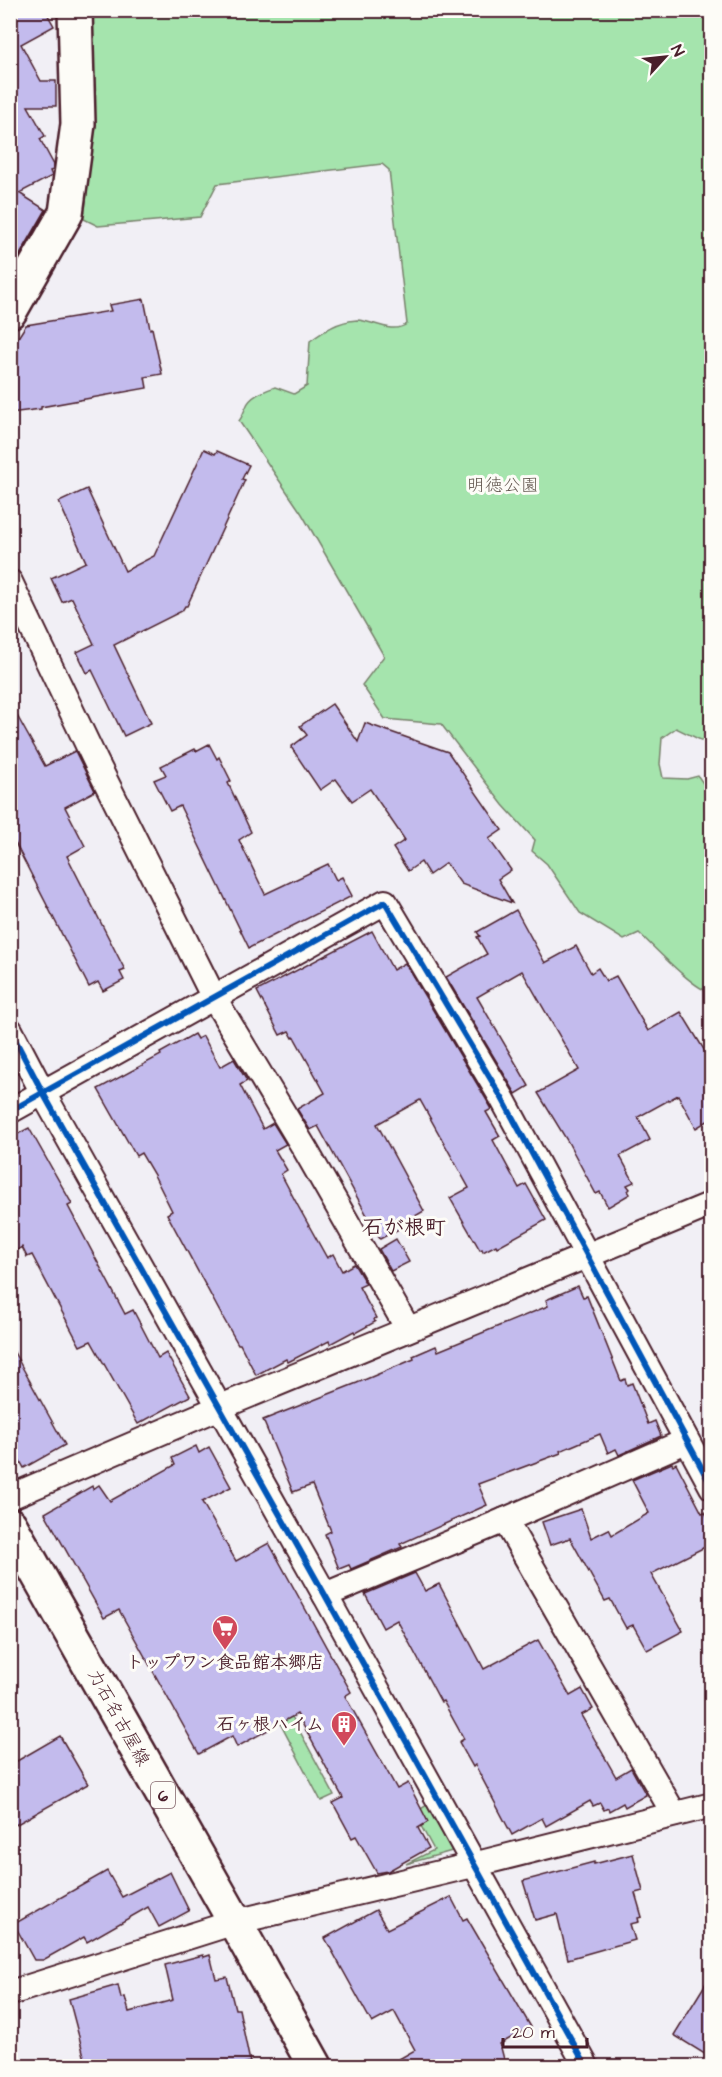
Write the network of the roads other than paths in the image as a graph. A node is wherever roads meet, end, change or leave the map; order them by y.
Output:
1 (75, 10) edge
2 (10, 311) edge
3 (10, 582) edge
4 (214, 998) junction
5 (10, 1030) edge
6 (43, 1093) junction
7 (10, 1111) edge
8 (711, 1204) edge
9 (588, 1255) junction
10 (408, 1329) junction
11 (218, 1408) junction
12 (686, 1441) junction
13 (711, 1486) edge
14 (10, 1497) edge
15 (505, 1520) junction
16 (10, 1525) edge
17 (325, 1595) junction
18 (711, 1804) edge
19 (674, 1814) junction
20 (473, 1865) junction
21 (235, 1922) junction
22 (10, 1994) edge
23 (315, 2067) edge
24 (586, 2067) edge

1 - 2 main road
3 - 4 street
4 - 6 street
4 - 9 street
4 - 10 street
5 - 6 street
6 - 7 street
6 - 11 street
8 - 9 street
9 - 10 street
9 - 12 street
10 - 11 street
11 - 14 street
11 - 17 street
12 - 13 street
12 - 15 street
15 - 17 street
15 - 19 street
16 - 21 main road, 力石名古屋線 / 6
17 - 20 street
18 - 19 street
19 - 20 street
20 - 21 street
20 - 24 street
21 - 22 street
21 - 23 main road, 力石名古屋線 / 6

